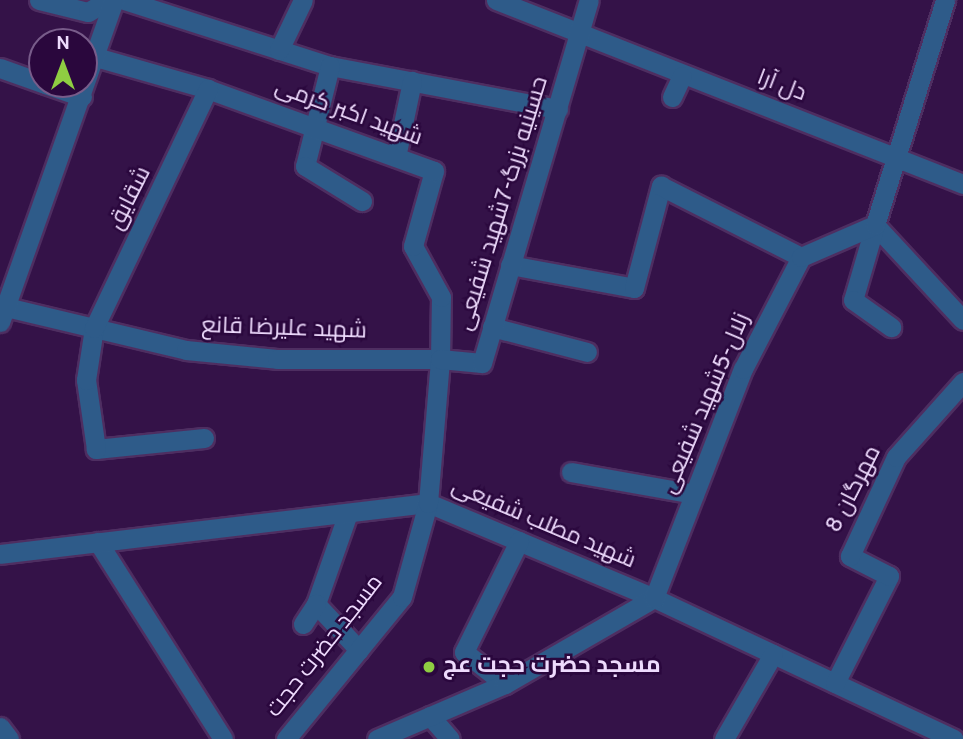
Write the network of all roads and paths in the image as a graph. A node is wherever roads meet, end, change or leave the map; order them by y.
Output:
1 (39, 0) edge
2 (108, 0) edge
3 (114, 0) edge
4 (124, 0) edge
5 (303, 0) edge
6 (496, 0) edge
7 (589, 0) edge
8 (945, 0) edge
9 (581, 37) junction
10 (279, 50) junction
11 (98, 51) edge
12 (98, 58) edge
13 (330, 66) junction
14 (0, 68) edge
15 (682, 76) junction
16 (28, 78) edge
17 (412, 81) junction
18 (208, 89) junction
19 (672, 97) dead end
20 (82, 98) edge
21 (558, 108) junction
22 (316, 128) junction
23 (895, 156) junction
24 (396, 157) junction
25 (963, 184) edge
26 (362, 201) dead end
27 (876, 225) junction
28 (801, 257) junction
29 (510, 265) junction
30 (3, 314) edge
31 (963, 320) edge
32 (492, 327) junction
33 (891, 327) dead end
34 (94, 328) junction
35 (587, 352) dead end
36 (440, 359) junction
37 (963, 382) edge
38 (204, 438) dead end
39 (571, 472) dead end
40 (694, 494) junction
41 (428, 503) junction
42 (348, 513) junction
43 (519, 541) junction
44 (98, 542) junction
45 (0, 554) edge
46 (654, 598) junction
47 (316, 604) junction
48 (303, 624) dead end
49 (359, 650) junction
50 (773, 654) junction
51 (835, 683) junction
52 (505, 684) junction
53 (430, 716) junction
54 (0, 727) edge
55 (929, 734) edge
56 (9, 739) edge
57 (223, 739) edge
58 (286, 739) edge
59 (377, 739) edge
60 (450, 739) edge
61 (724, 739) edge
62 (954, 739) edge

1 - 2 street
3 - 11 street
4 - 10 street
5 - 10 street
6 - 9 street, دل آرا
7 - 9 street, حسینیه بزرگ-7شهید شفیعی
8 - 23 street
9 - 15 street, دل آرا
9 - 21 street, حسینیه بزرگ-7شهید شفیعی
10 - 13 street
12 - 18 street, شهید اکبر کرمی
13 - 17 street
13 - 22 street
14 - 16 street
15 - 19 street
15 - 23 street, دل آرا
17 - 21 street
17 - 24 street
18 - 22 street, شهید اکبر کرمی
18 - 34 street, شقایق
20 - 30 street
21 - 29 street, حسینیه بزرگ-7شهید شفیعی
22 - 24 street, شهید اکبر کرمی
22 - 26 street
23 - 25 street, دل آرا
23 - 27 street
24 - 36 street, شهید اکبر کرمی
27 - 28 street
27 - 31 street
27 - 33 street
28 - 29 street
28 - 40 street, زلال-5شهید شفیعی
29 - 32 street, حسینیه بزرگ-7شهید شفیعی
30 - 34 street, شهید علیرضا قانع
32 - 35 street
32 - 36 street, حسینیه بزرگ-7شهید شفیعی
34 - 36 street, شهید علیرضا قانع
34 - 38 street, شقایق
36 - 41 street
37 - 51 street, مهرگان 8
39 - 40 street
40 - 46 street, زلال-5شهید شفیعی
41 - 42 street, شهید مطلب شفیعی
41 - 43 street, شهید مطلب شفیعی
41 - 49 street, مسجد حضرت حجت
42 - 44 street, شهید مطلب شفیعی
42 - 47 street
43 - 46 street, شهید مطلب شفیعی
43 - 52 street
44 - 45 street, شهید مطلب شفیعی
44 - 57 street
46 - 50 street, شهید مطلب شفیعی
46 - 52 street
47 - 48 street
47 - 49 street
49 - 58 street, مسجد حضرت حجت
50 - 51 street, شهید مطلب شفیعی
50 - 61 street
51 - 55 street, شهید مطلب شفیعی
52 - 53 street
53 - 59 street
53 - 60 street
54 - 56 street
55 - 62 street, شهید مطلب شفیعی

